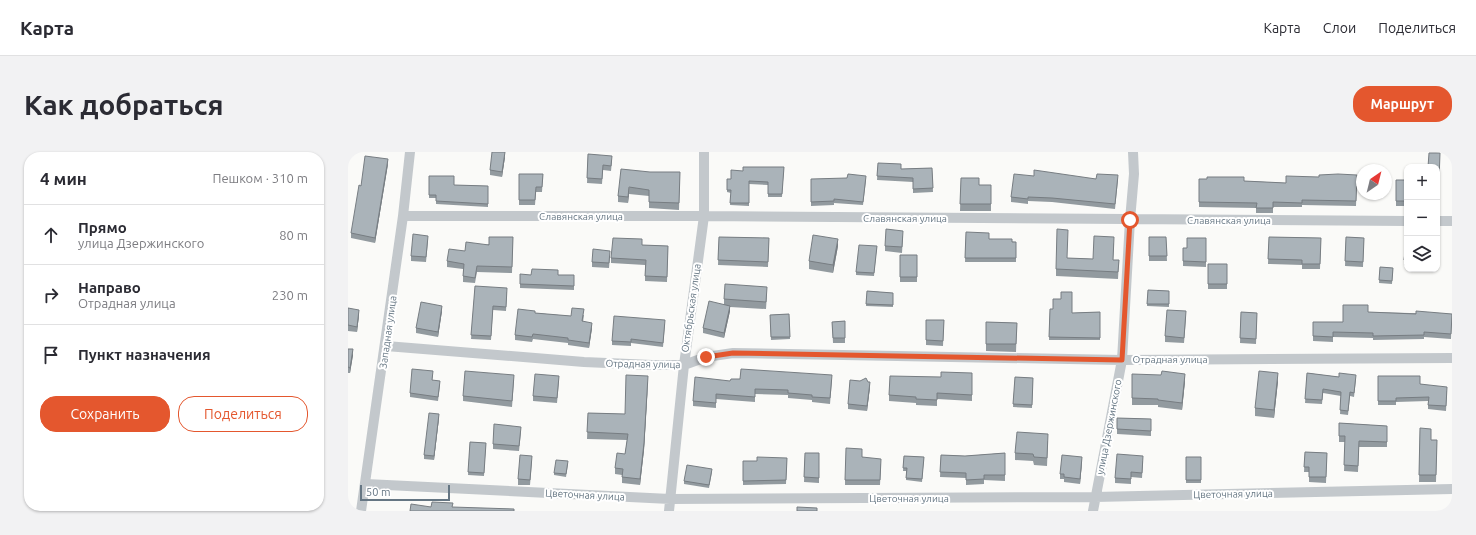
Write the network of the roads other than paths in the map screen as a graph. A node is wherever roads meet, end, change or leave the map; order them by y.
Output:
1 (410, 152) edge
2 (704, 152) edge
3 (1133, 152) edge
4 (403, 216) junction
5 (704, 216) junction
6 (1130, 220) junction
7 (1404, 221) edge
8 (1440, 221) edge
9 (1452, 221) edge
10 (386, 346) junction
11 (1452, 358) edge
12 (1122, 360) junction
13 (684, 365) junction
14 (366, 484) junction
15 (1452, 489) edge
16 (1095, 497) junction
17 (670, 499) junction
18 (362, 511) edge
19 (669, 511) edge
20 (1093, 511) edge

1 - 4 street, Западная улица
2 - 5 street, Октябрьская улица
3 - 6 street, улица Дзержинского
4 - 5 street, Славянская улица
4 - 10 street, Западная улица
5 - 6 street, Славянская улица
5 - 13 street, Октябрьская улица
6 - 7 street, Славянская улица
6 - 12 street, улица Дзержинского
8 - 9 street
10 - 13 street, Отрадная улица
10 - 14 street, Западная улица
11 - 12 street, Отрадная улица
12 - 13 street, Отрадная улица
12 - 16 street, улица Дзержинского
13 - 17 street, Октябрьская улица
14 - 17 street, Цветочная улица
14 - 18 street, Западная улица
15 - 16 street, Цветочная улица
16 - 17 street, Цветочная улица
16 - 20 street, улица Дзержинского
17 - 19 street, Октябрьская улица

